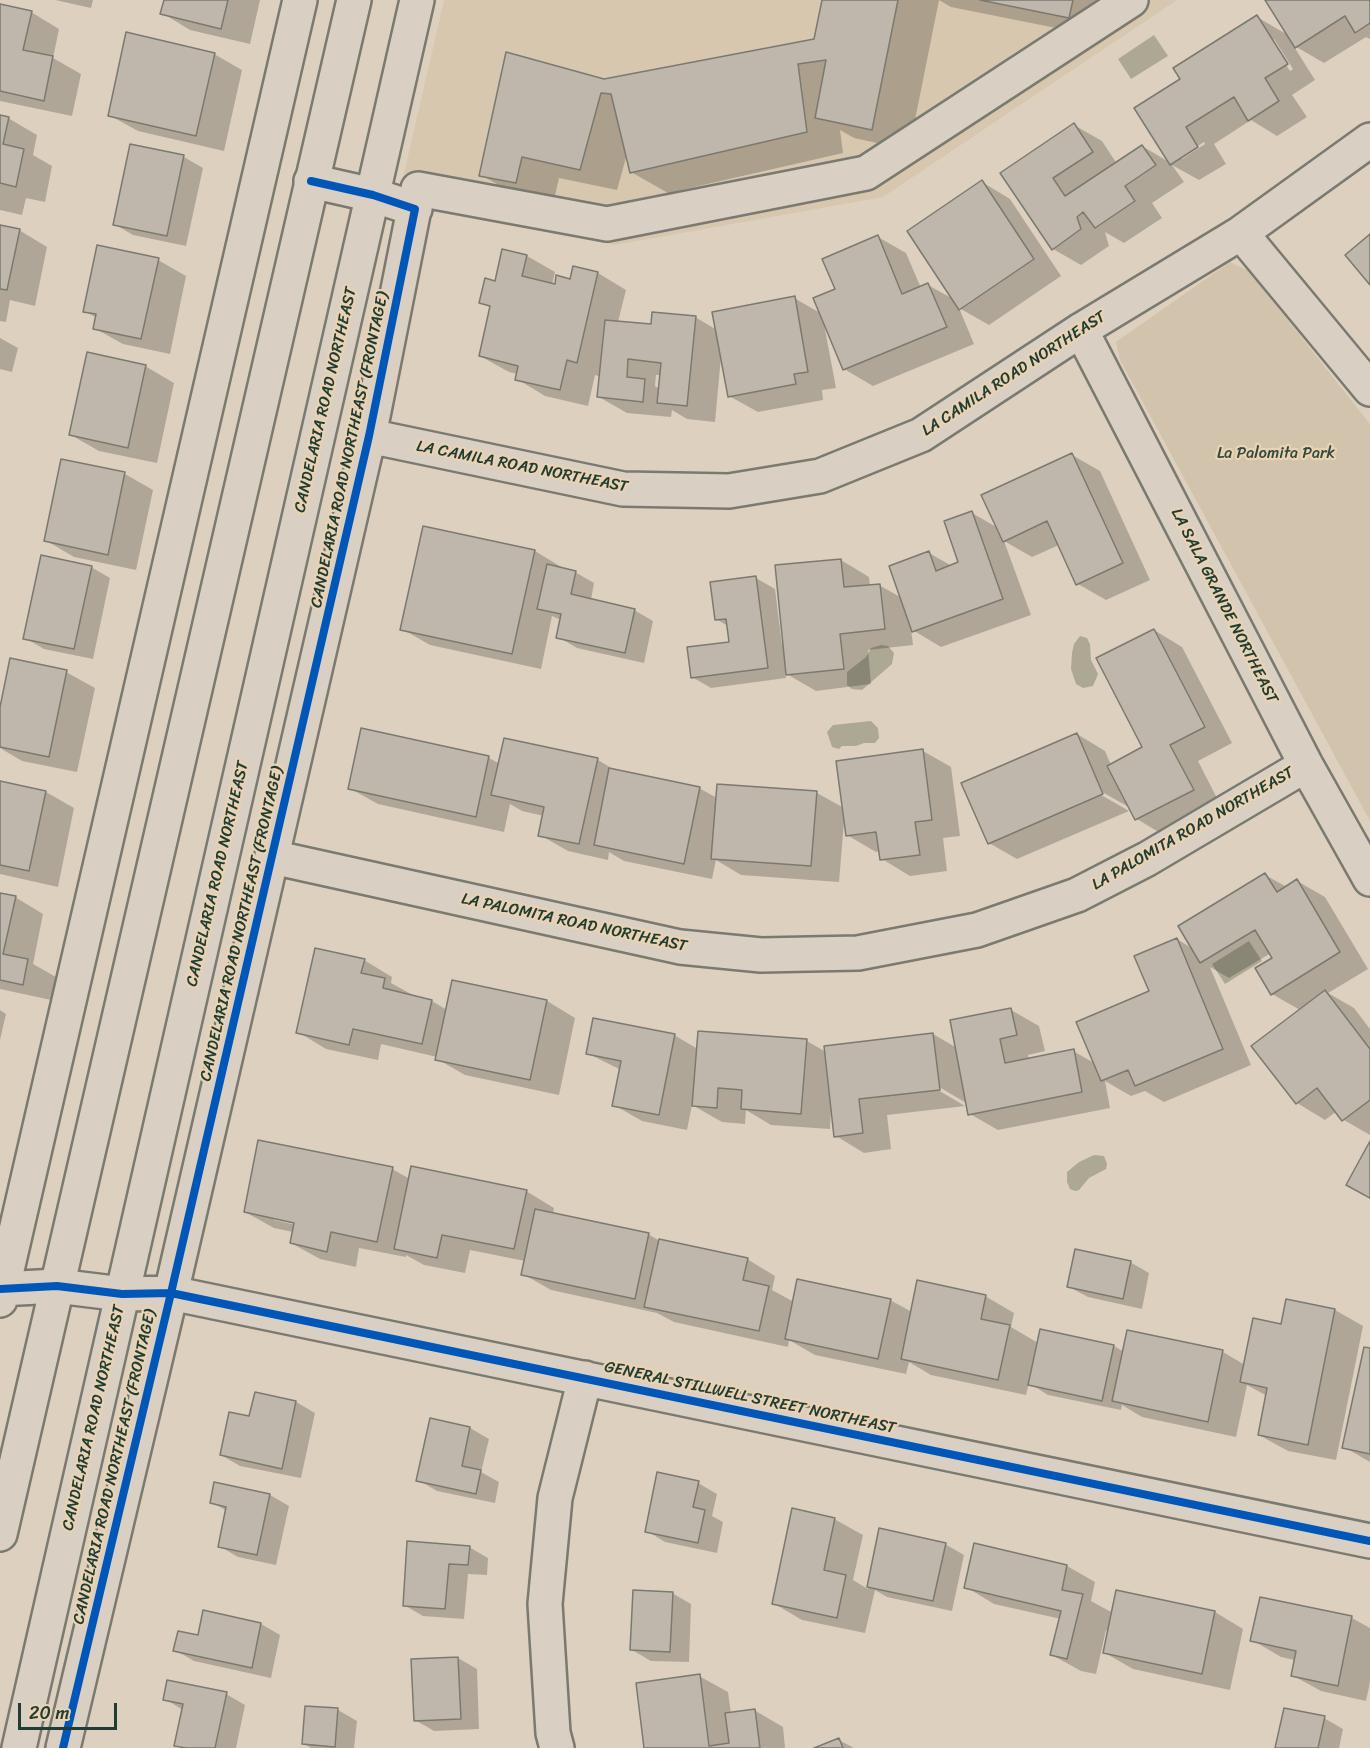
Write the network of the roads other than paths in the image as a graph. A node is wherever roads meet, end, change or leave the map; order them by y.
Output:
1 (300, 0) edge
2 (354, 0) edge
3 (417, 0) edge
4 (1131, 0) edge
5 (1370, 140) edge
6 (312, 181) junction
7 (373, 195) junction
8 (415, 209) junction
9 (1240, 233) junction
10 (1081, 330) junction
11 (1370, 389) edge
12 (369, 436) junction
13 (1306, 765) junction
14 (272, 857) junction
15 (1370, 879) edge
16 (57, 1286) junction
17 (1, 1293) edge
18 (171, 1293) junction
19 (122, 1294) junction
20 (585, 1378) junction
21 (0, 1534) edge
22 (1370, 1541) edge
23 (19, 1748) edge
24 (63, 1748) edge
25 (556, 1748) edge

1 - 17 street
2 - 6 street
3 - 7 street, CANDELARIA ROAD NORTHEAST
4 - 8 street
5 - 9 street, LA CAMILA ROAD NORTHEAST
6 - 7 street
6 - 16 street
7 - 8 street
7 - 19 street, CANDELARIA ROAD NORTHEAST
8 - 12 street, CANDELARIA ROAD NORTHEAST (FRONTAGE)
9 - 10 street, LA CAMILA ROAD NORTHEAST
9 - 11 street
10 - 12 street, LA CAMILA ROAD NORTHEAST
10 - 13 street, LA SALA GRANDE NORTHEAST
12 - 14 street, CANDELARIA ROAD NORTHEAST (FRONTAGE)
13 - 14 street, LA PALOMITA ROAD NORTHEAST
13 - 15 street, LA SALA GRANDE NORTHEAST
14 - 18 street, CANDELARIA ROAD NORTHEAST (FRONTAGE)
16 - 17 street, GENERAL STILLWELL STREET NORTHEAST
16 - 19 street, GENERAL STILLWELL STREET NORTHEAST
16 - 21 street
18 - 19 street, GENERAL STILLWELL STREET NORTHEAST
18 - 20 street, GENERAL STILLWELL STREET NORTHEAST
18 - 24 street, CANDELARIA ROAD NORTHEAST (FRONTAGE)
19 - 23 street, CANDELARIA ROAD NORTHEAST
20 - 22 street, GENERAL STILLWELL STREET NORTHEAST
20 - 25 street

